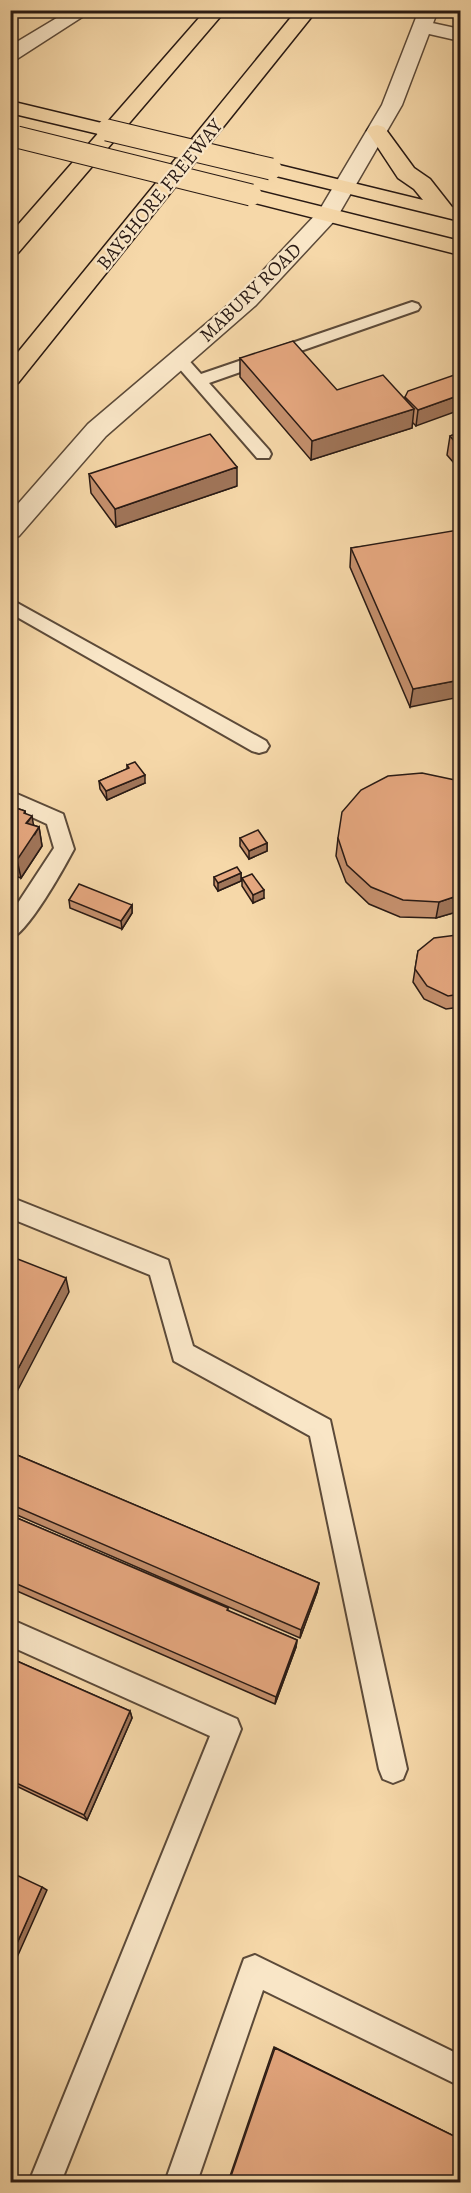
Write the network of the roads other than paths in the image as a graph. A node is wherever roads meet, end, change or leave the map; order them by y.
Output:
1 (84, 10) edge
2 (217, 10) edge
3 (308, 10) edge
4 (426, 19) edge
5 (460, 35) edge
6 (10, 55) edge
7 (10, 107) edge
8 (377, 131) junction
9 (14, 136) edge
10 (345, 188) junction
11 (328, 214) junction
12 (453, 214) edge
13 (10, 248) edge
14 (460, 248) edge
15 (412, 307) dead end
16 (179, 359) junction
17 (10, 378) edge
18 (198, 381) junction
19 (263, 454) dead end
20 (10, 531) edge
21 (10, 605) edge
22 (259, 746) dead end
23 (10, 798) edge
24 (10, 931) edge
25 (10, 1207) edge
26 (10, 1632) edge
27 (393, 1769) dead end
28 (460, 2071) edge
29 (45, 2182) edge
30 (181, 2182) edge

1 - 6 street
2 - 13 main road
3 - 17 main road, BAYSHORE FREEWAY
4 - 5 street
4 - 8 street, MABURY ROAD
7 - 10 main road, bridge
8 - 10 street, MABURY ROAD
8 - 12 main road
9 - 11 main road, bridge
10 - 11 street, MABURY ROAD
10 - 12 main road
11 - 14 main road
11 - 16 street, MABURY ROAD
15 - 18 lane
16 - 18 lane
16 - 20 street, MABURY ROAD
18 - 19 lane
21 - 22 lane
23 - 24 lane
25 - 27 lane
26 - 29 lane
28 - 30 lane

